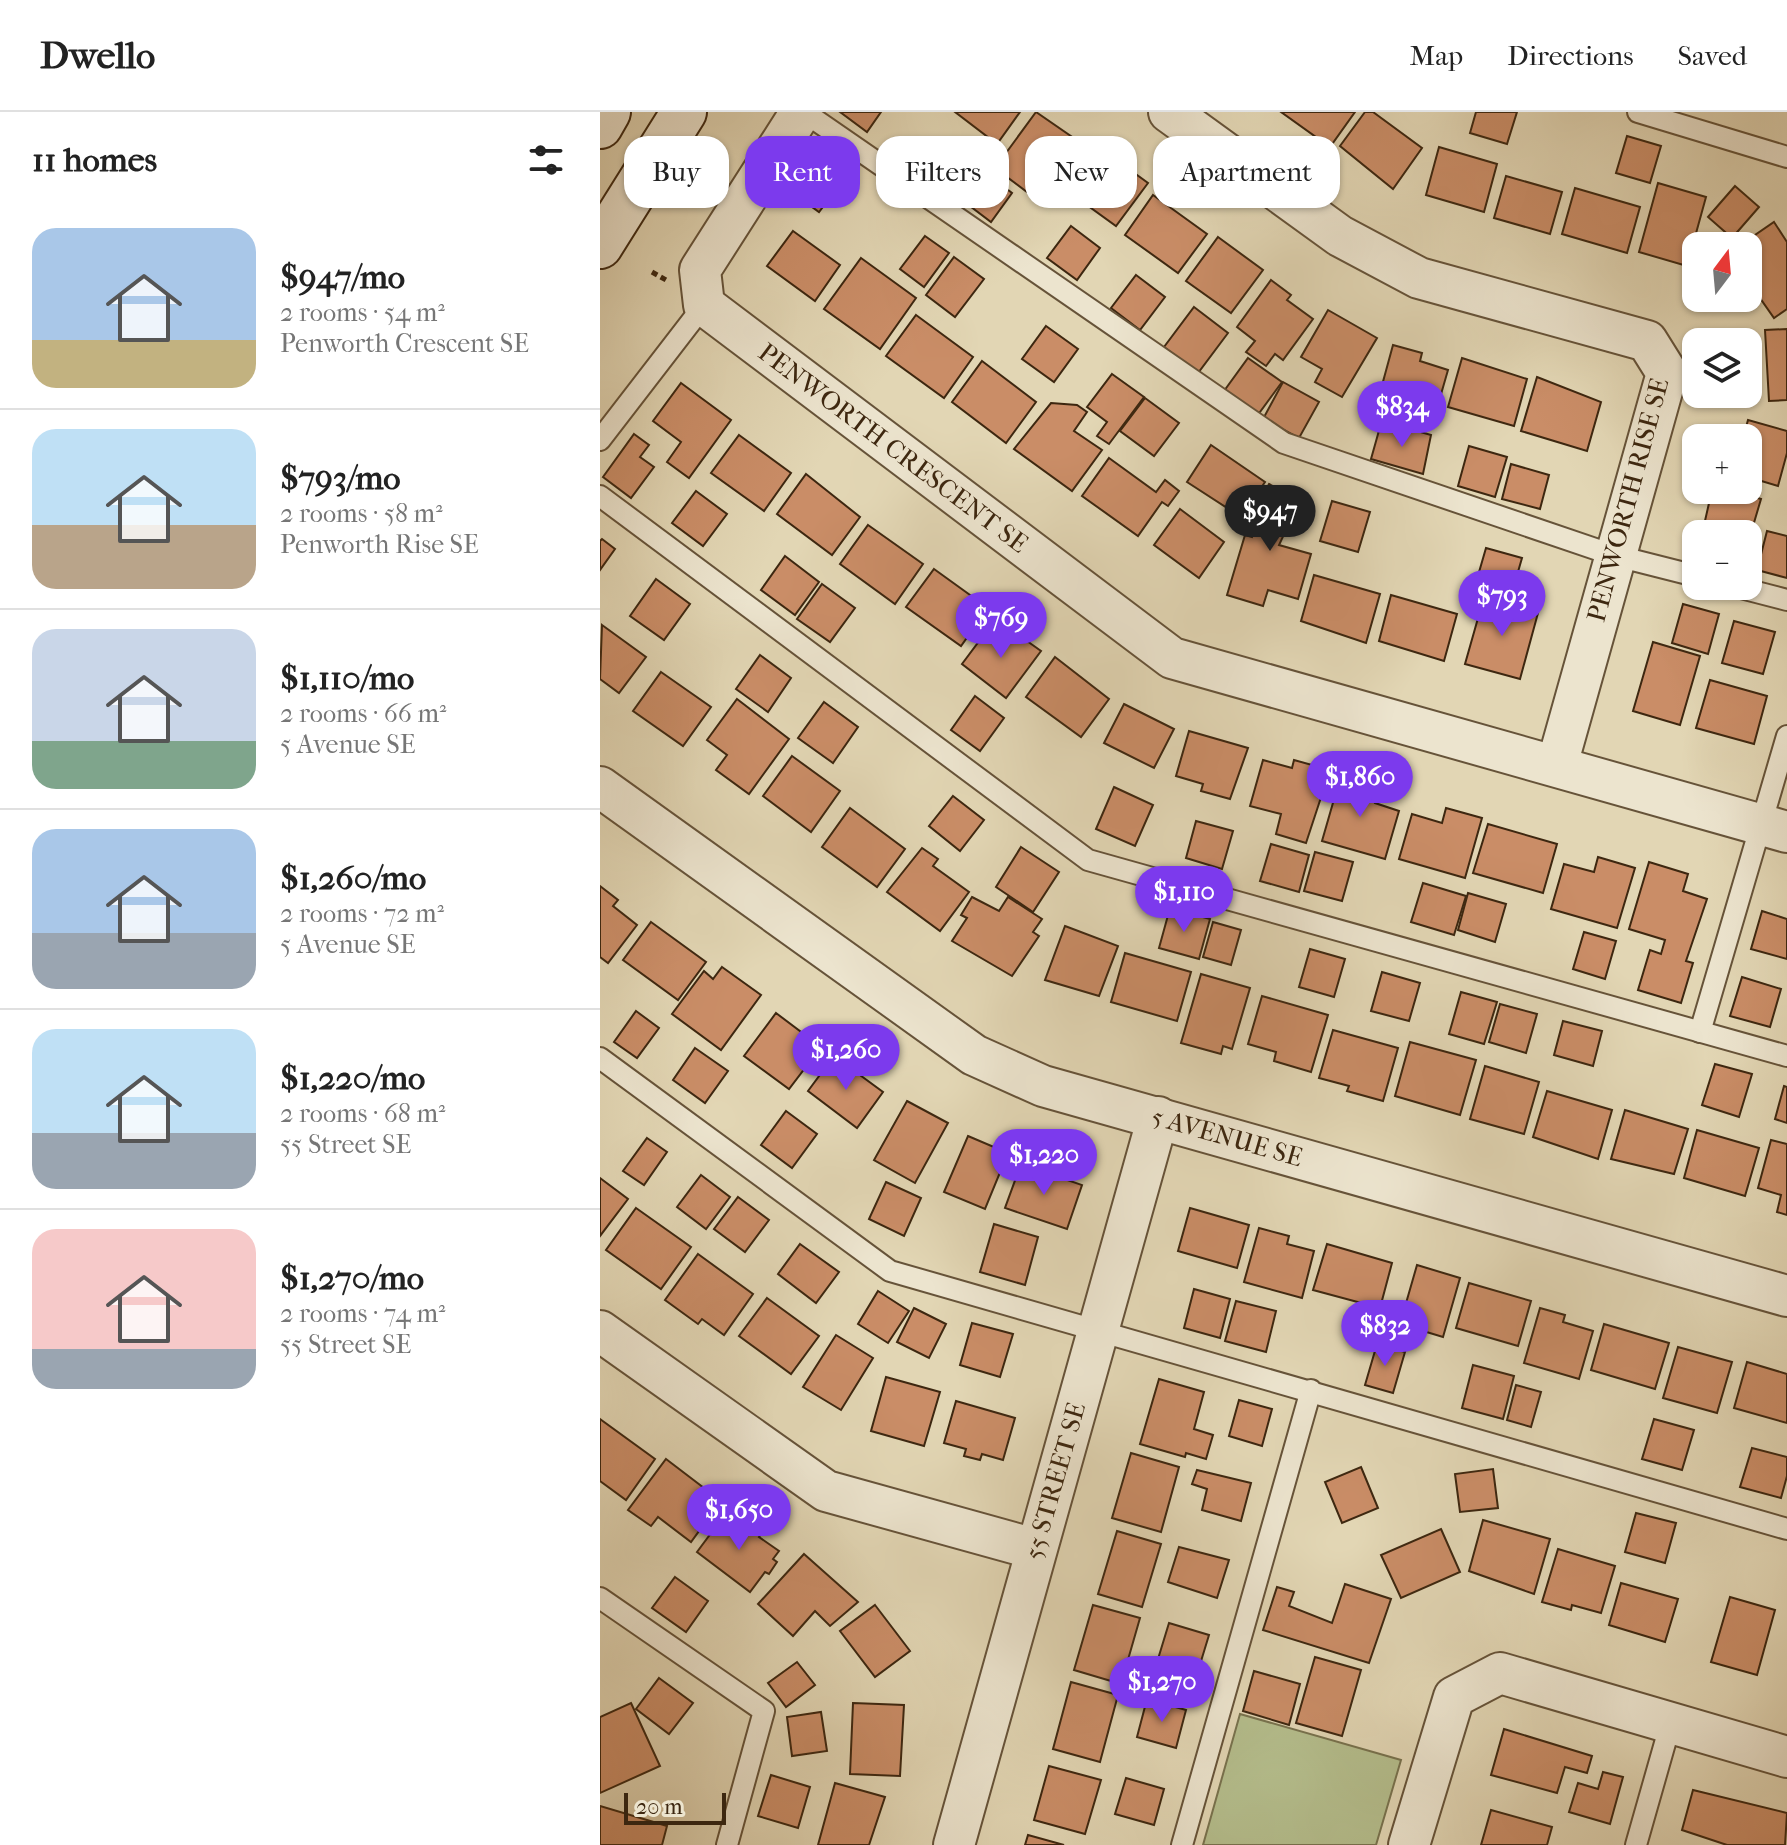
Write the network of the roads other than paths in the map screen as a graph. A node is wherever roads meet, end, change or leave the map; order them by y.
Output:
1 (608, 112) edge
2 (684, 112) edge
3 (802, 112) edge
4 (1169, 112) edge
5 (1638, 112) edge
6 (600, 126) edge
7 (1787, 157) edge
8 (600, 246) edge
9 (704, 305) junction
10 (600, 440) edge
11 (600, 496) edge
12 (1613, 555) junction
13 (1682, 572) edge
14 (1762, 594) edge
15 (1787, 600) edge
16 (1787, 736) edge
17 (1557, 765) junction
18 (600, 787) edge
19 (1774, 828) edge
20 (1700, 1032) junction
21 (1787, 1056) edge
22 (600, 1058) edge
23 (1158, 1117) junction
24 (1787, 1296) edge
25 (600, 1331) edge
26 (1100, 1331) junction
27 (1311, 1390) junction
28 (1787, 1529) edge
29 (1035, 1549) junction
30 (600, 1598) edge
31 (1671, 1722) junction
32 (1787, 1757) edge
33 (727, 1845) edge
34 (954, 1845) edge
35 (1182, 1845) edge
36 (1409, 1845) edge
37 (1636, 1845) edge

1 - 6 main road
2 - 8 main road
3 - 9 street
3 - 12 lane
4 - 12 street, PENWORTH RISE SE
5 - 7 lane
9 - 10 lane
9 - 17 street, PENWORTH CRESCENT SE
11 - 20 lane
12 - 13 lane
12 - 17 street, PENWORTH RISE SE
14 - 15 lane
16 - 19 lane
17 - 19 street, PENWORTH CRESCENT SE
18 - 23 street, 5 AVENUE SE
19 - 20 lane
20 - 21 lane
22 - 26 lane
23 - 24 street, 5 AVENUE SE
23 - 26 street, 55 STREET SE
25 - 29 street
26 - 27 lane
26 - 29 street, 55 STREET SE
27 - 28 lane
27 - 35 lane
29 - 34 street, 55 STREET SE
30 - 33 lane
31 - 32 street
31 - 36 street
31 - 37 lane

